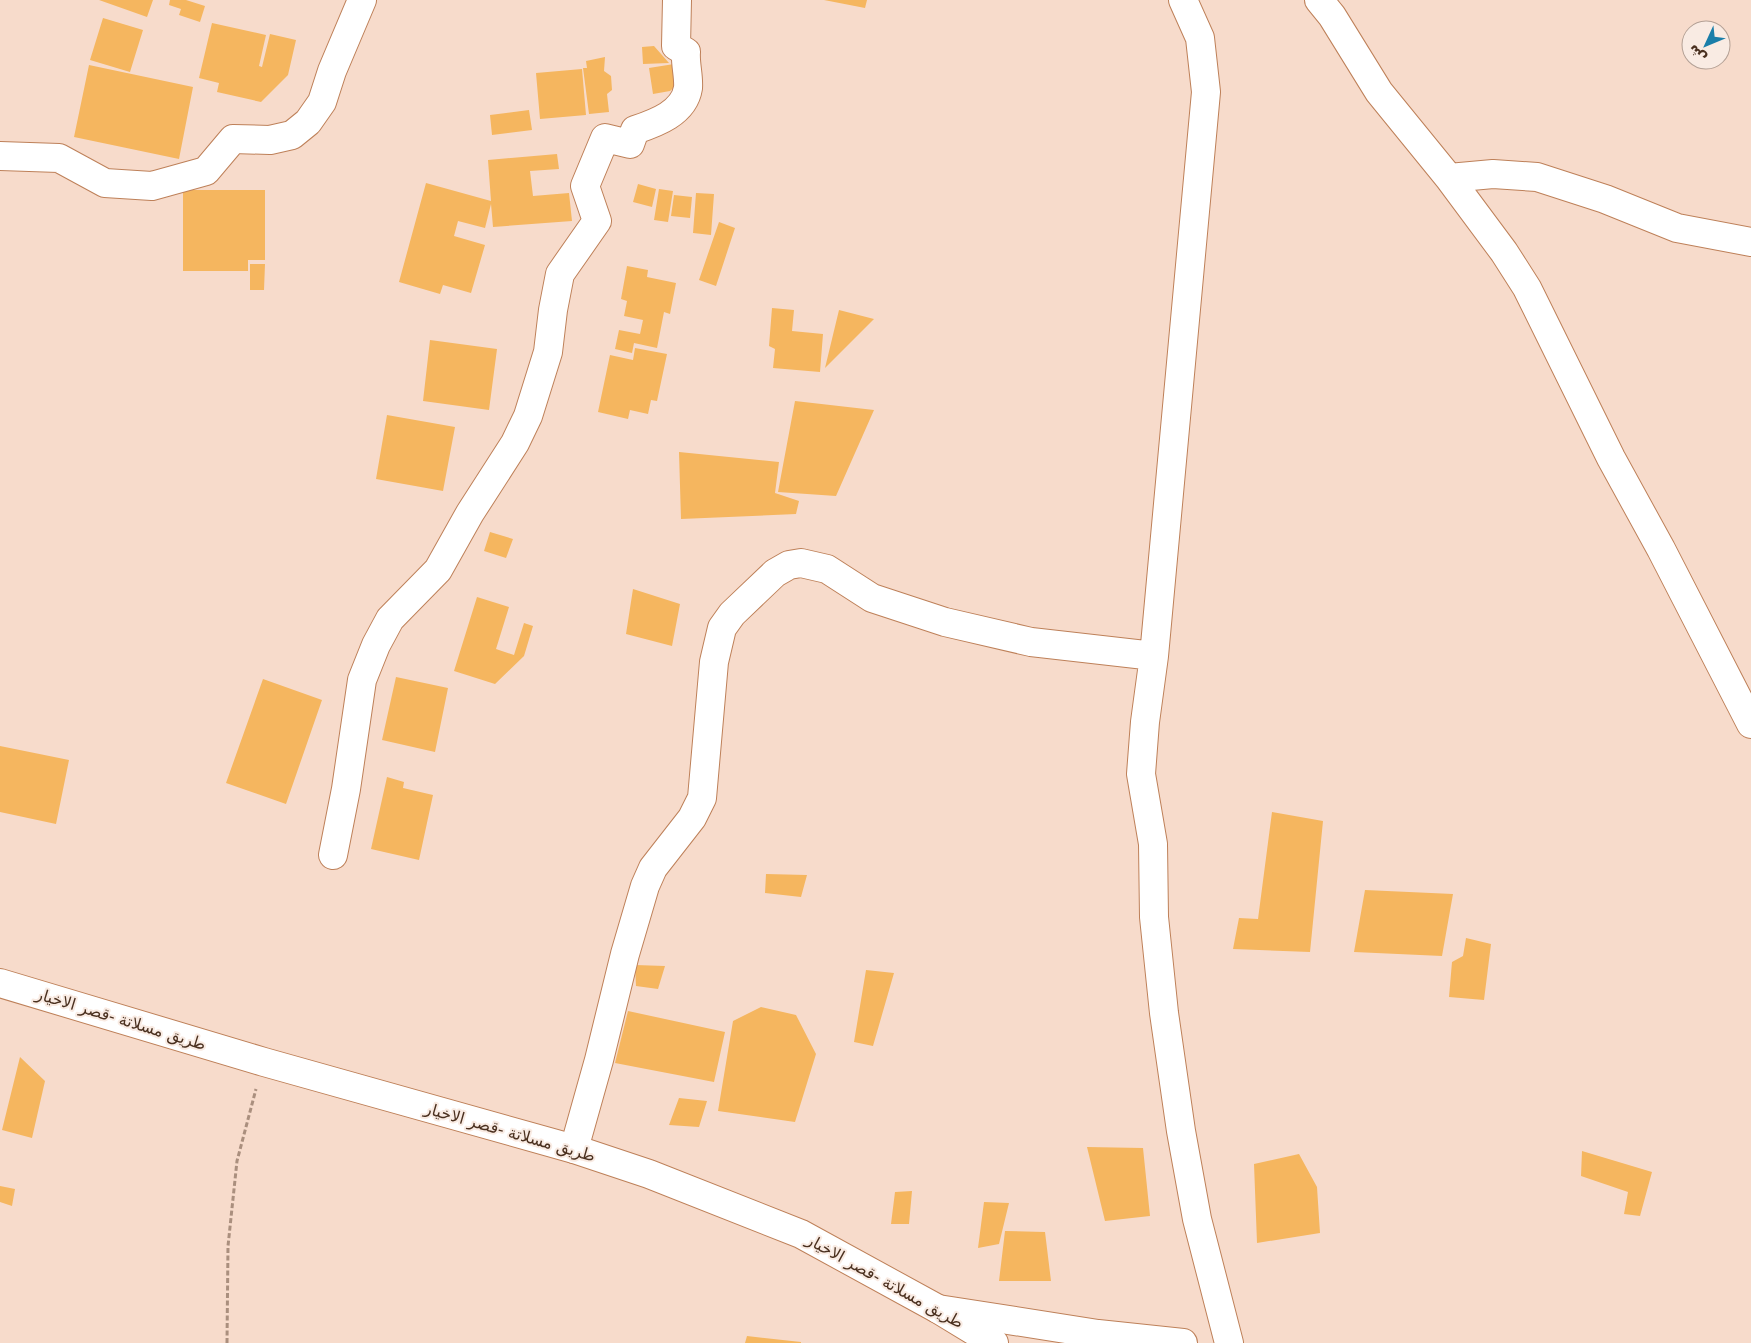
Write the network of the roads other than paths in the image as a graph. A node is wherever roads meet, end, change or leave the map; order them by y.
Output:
1 (362, 0) edge
2 (677, 0) edge
3 (1183, 0) edge
4 (1319, 0) edge
5 (0, 156) edge
6 (1449, 178) junction
7 (1751, 242) edge
8 (1154, 656) junction
9 (1751, 724) edge
10 (333, 855) dead end
11 (0, 983) edge
12 (574, 1149) junction
13 (938, 1309) junction
14 (994, 1343) edge
15 (1183, 1343) edge
16 (1229, 1343) edge

1 - 5 street
2 - 10 street
3 - 8 street
4 - 6 street
6 - 7 street
6 - 9 street
8 - 12 street
8 - 16 street
11 - 12 street, طريق مسلاتة -قصر الاخيار
12 - 13 street, طريق مسلاتة -قصر الاخيار
13 - 14 street, طريق مسلاتة -قصر الاخيار
13 - 15 street

